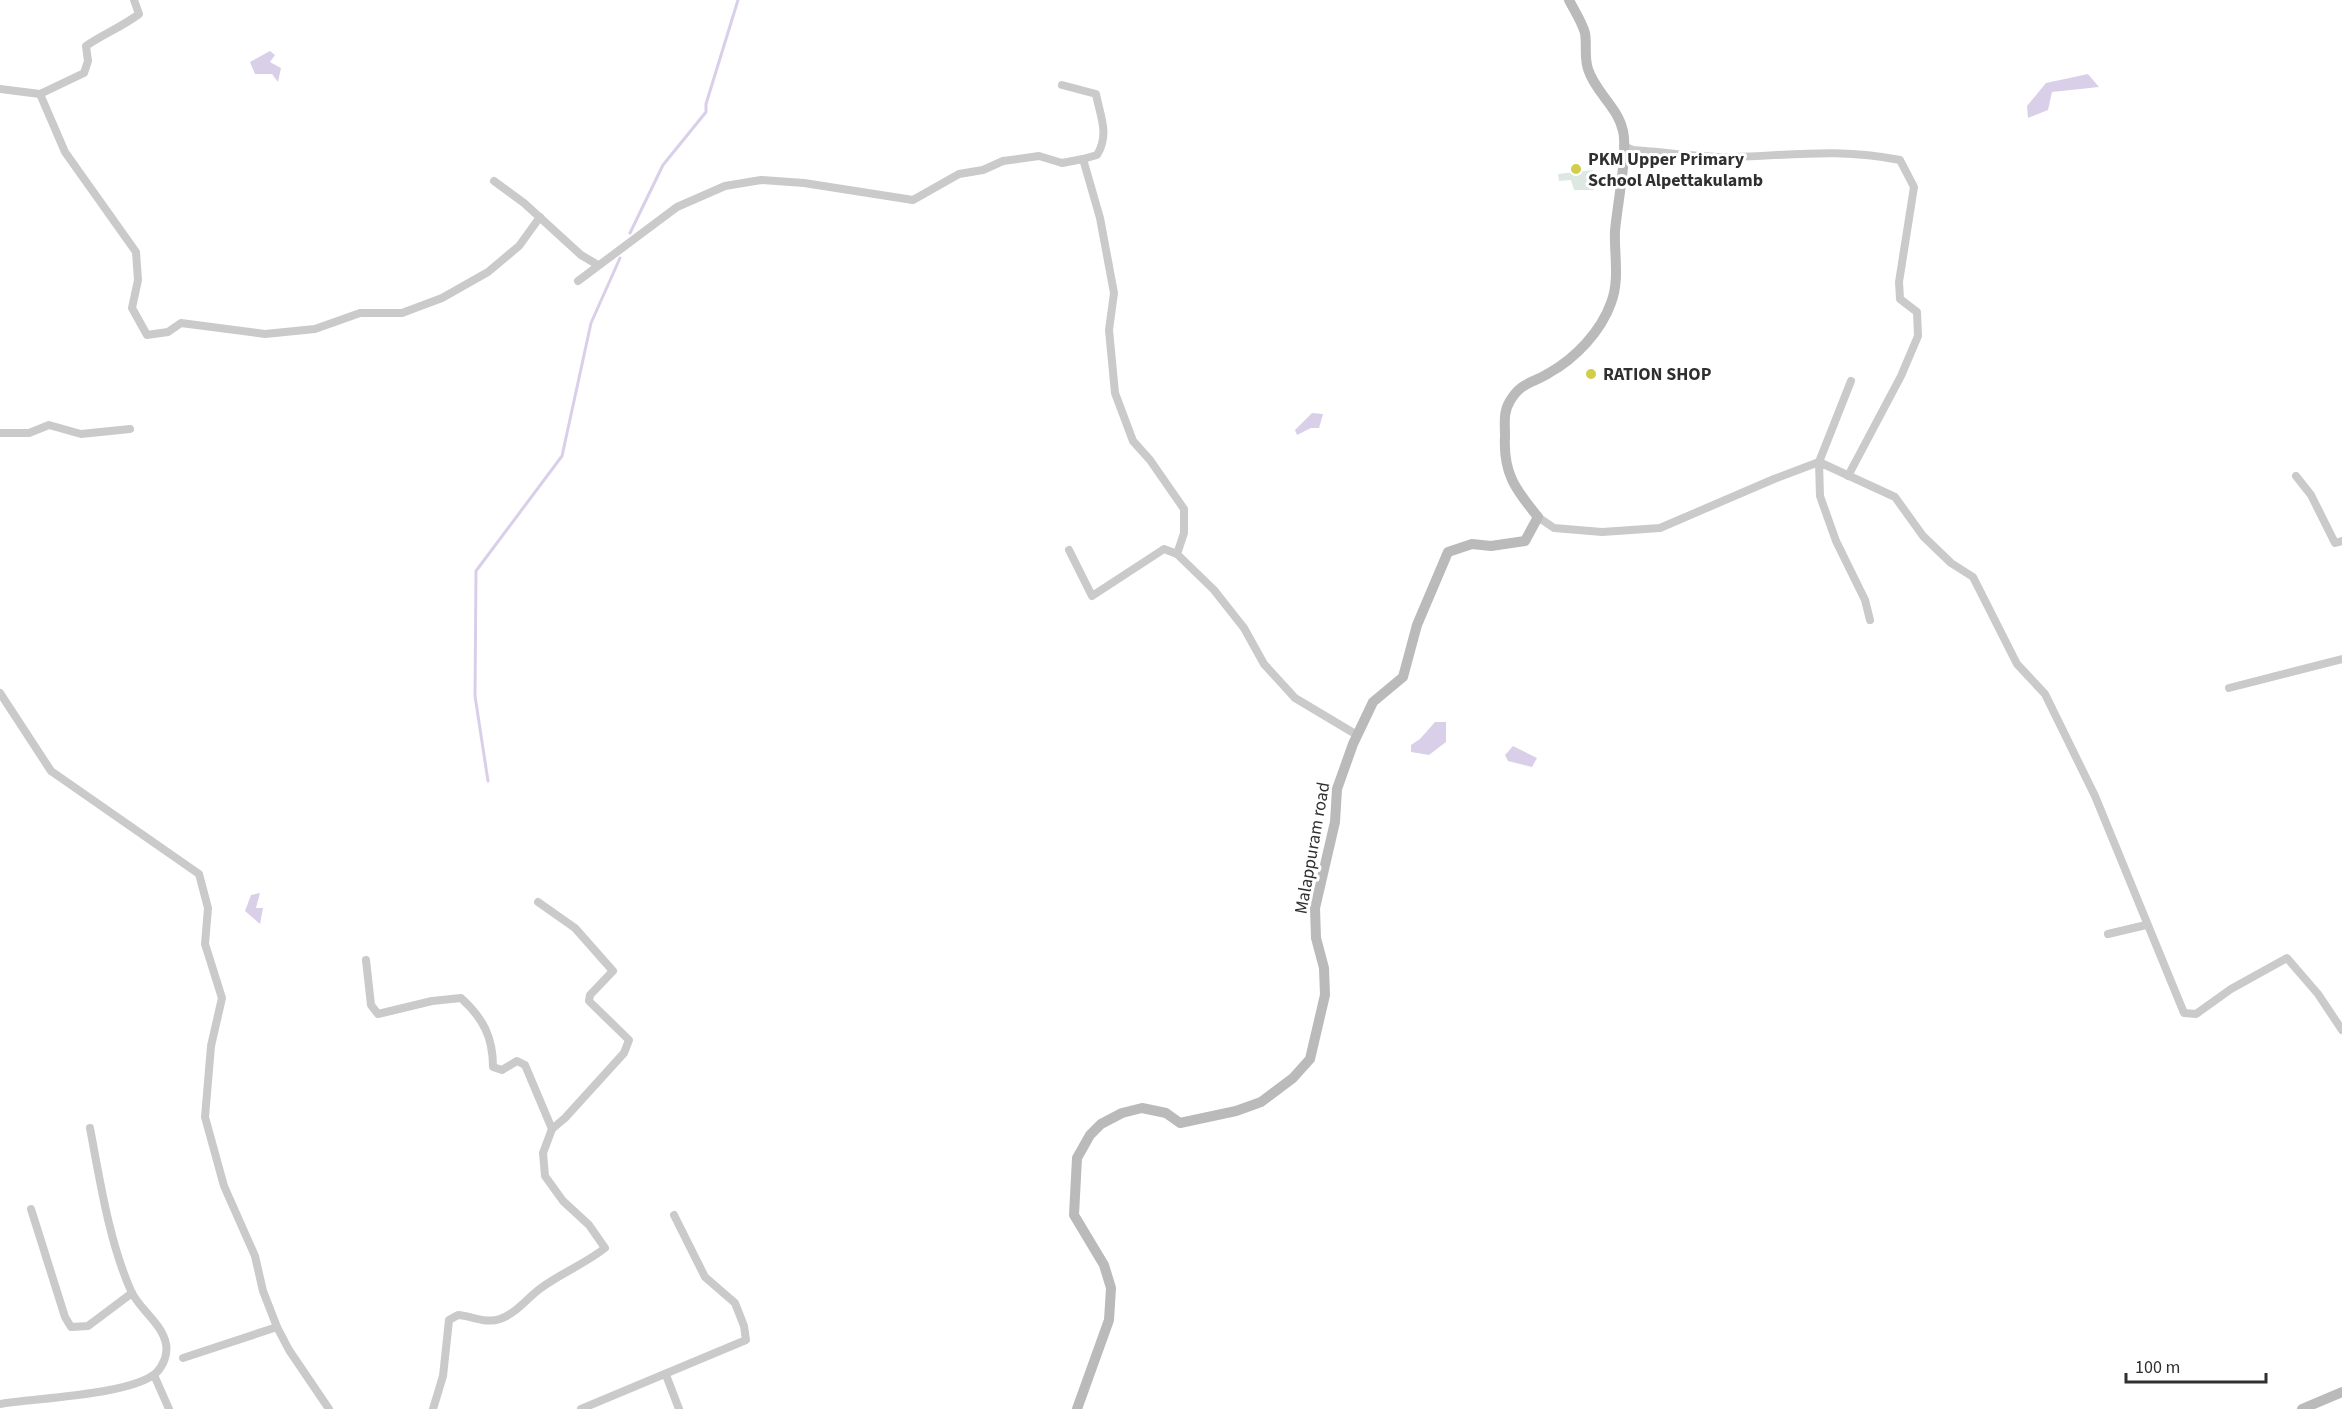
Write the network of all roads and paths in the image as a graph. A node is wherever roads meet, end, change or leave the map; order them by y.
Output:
1 (134, 0) edge
2 (1569, 0) edge
3 (1062, 85) dead end
4 (0, 89) edge
5 (40, 94) junction
6 (1623, 146) junction
7 (1083, 159) junction
8 (494, 181) dead end
9 (540, 217) junction
10 (598, 265) junction
11 (578, 281) dead end
12 (1851, 381) dead end
13 (130, 429) dead end
14 (0, 433) edge
15 (1819, 462) junction
16 (1848, 476) junction
17 (2296, 476) dead end
18 (1538, 517) junction
19 (2342, 541) edge
20 (1069, 550) dead end
21 (1177, 554) junction
22 (1870, 620) dead end
23 (2342, 659) edge
24 (2229, 688) dead end
25 (0, 693) edge
26 (1357, 735) junction
27 (538, 902) dead end
28 (2146, 925) junction
29 (2108, 934) dead end
30 (366, 960) dead end
31 (2342, 1030) edge
32 (90, 1128) dead end
33 (552, 1129) junction
34 (32, 1209) dead end
35 (674, 1215) dead end
36 (132, 1293) junction
37 (277, 1328) junction
38 (183, 1358) dead end
39 (154, 1375) junction
40 (666, 1375) junction
41 (2342, 1392) edge
42 (0, 1404) edge
43 (169, 1409) edge
44 (329, 1409) edge
45 (433, 1409) edge
46 (581, 1409) edge
47 (679, 1409) edge
48 (1077, 1409) edge
49 (2302, 1409) edge

1 - 5 street
2 - 6 street
3 - 7 street
4 - 5 street
5 - 9 street
6 - 16 street
6 - 18 street
7 - 10 street
7 - 21 street
8 - 9 street
9 - 10 street
10 - 11 street
12 - 15 street
13 - 14 street
15 - 16 street
15 - 18 street
15 - 22 street
16 - 28 street
17 - 19 street
18 - 26 street, Malappuram road
20 - 21 street
21 - 26 street
23 - 24 street
25 - 37 street
26 - 48 street, Malappuram road
27 - 33 street
28 - 29 street
28 - 31 street
30 - 33 street
32 - 36 street
33 - 45 street
34 - 36 street
35 - 40 street
36 - 39 street
37 - 38 street
37 - 44 street
39 - 42 street
39 - 43 street
40 - 46 street
40 - 47 street
41 - 49 street

